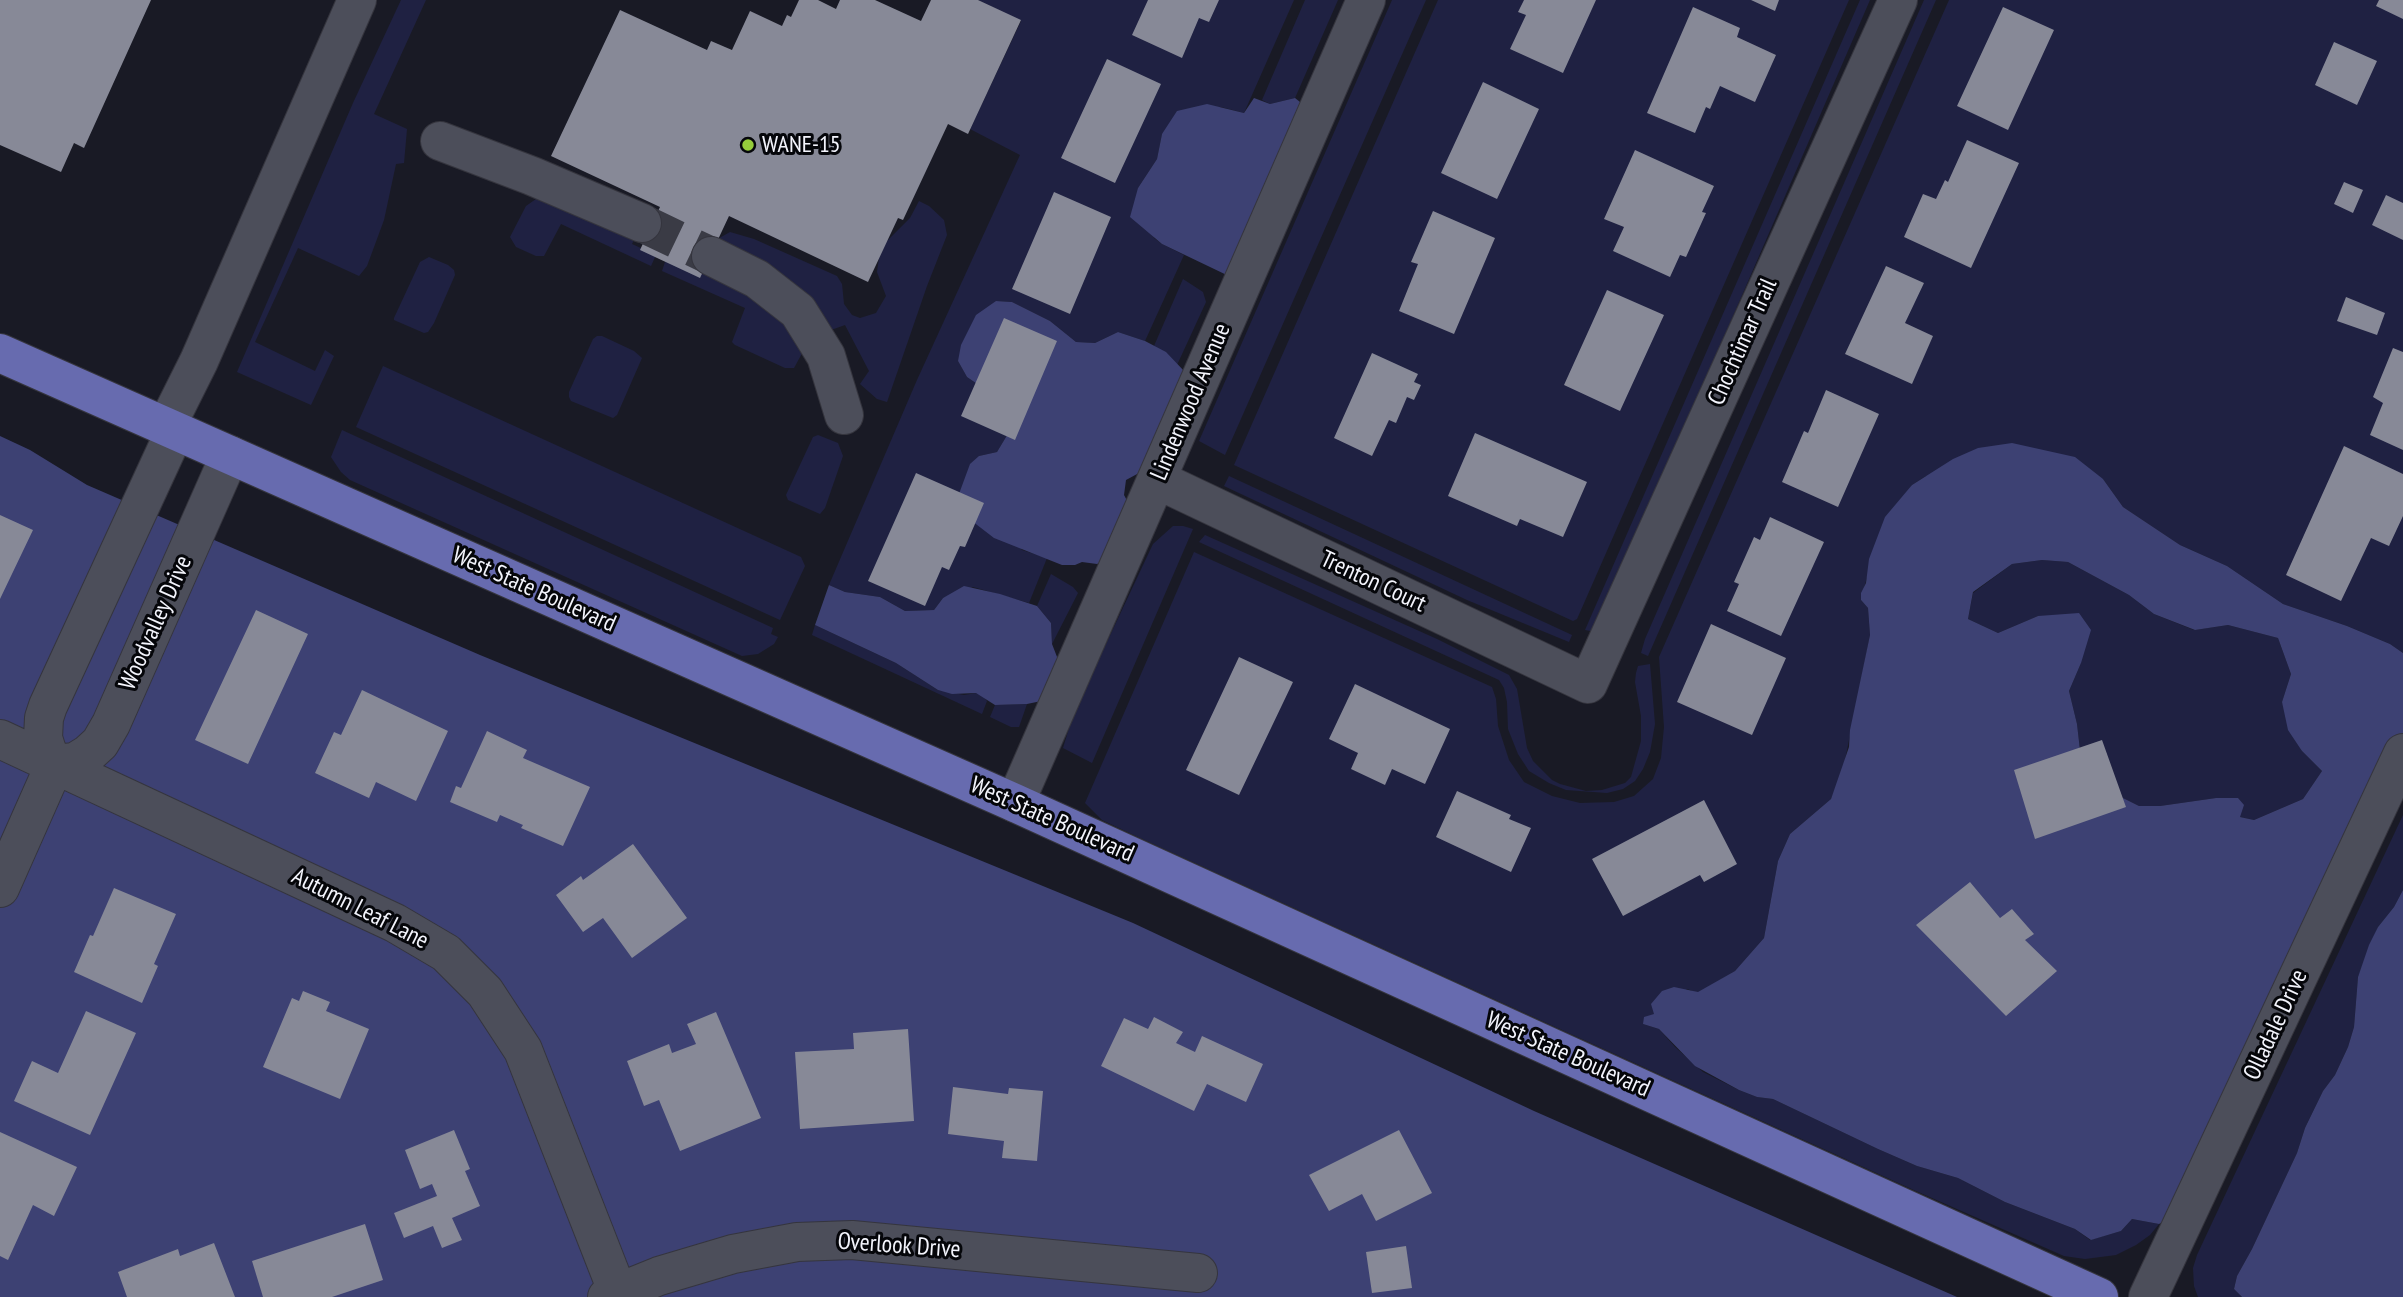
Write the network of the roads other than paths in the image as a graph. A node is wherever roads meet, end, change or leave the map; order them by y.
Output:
1 (357, 0) edge
2 (1366, 0) edge
3 (1898, 0) edge
4 (440, 141) dead end
5 (642, 223) tunnel mouth
6 (711, 256) tunnel mouth
7 (0, 353) edge
8 (844, 415) dead end
9 (170, 429) junction
10 (230, 455) junction
11 (1158, 480) junction
12 (1588, 684) joint
13 (0, 739) edge
14 (2403, 752) edge
15 (55, 764) junction
16 (1015, 803) junction
17 (0, 888) edge
18 (1198, 1272) dead end
19 (613, 1295) edge
20 (2099, 1297) edge
21 (2148, 1297) edge

1 - 9 street
2 - 11 street, Lindenwood Avenue
3 - 12 street, Chochtimar Trail
4 - 5 street
6 - 8 street
7 - 9 main road, West State Boulevard
9 - 10 main road, West State Boulevard
9 - 15 street
10 - 15 street, Woodvalley Drive
10 - 16 main road, West State Boulevard
11 - 12 street, Trenton Court
11 - 16 street, Lindenwood Avenue
13 - 15 street, Autumn Leaf Lane
14 - 21 street, Olladale Drive
15 - 17 street
15 - 19 street, Autumn Leaf Lane
16 - 20 main road, West State Boulevard
18 - 19 street, Overlook Drive

